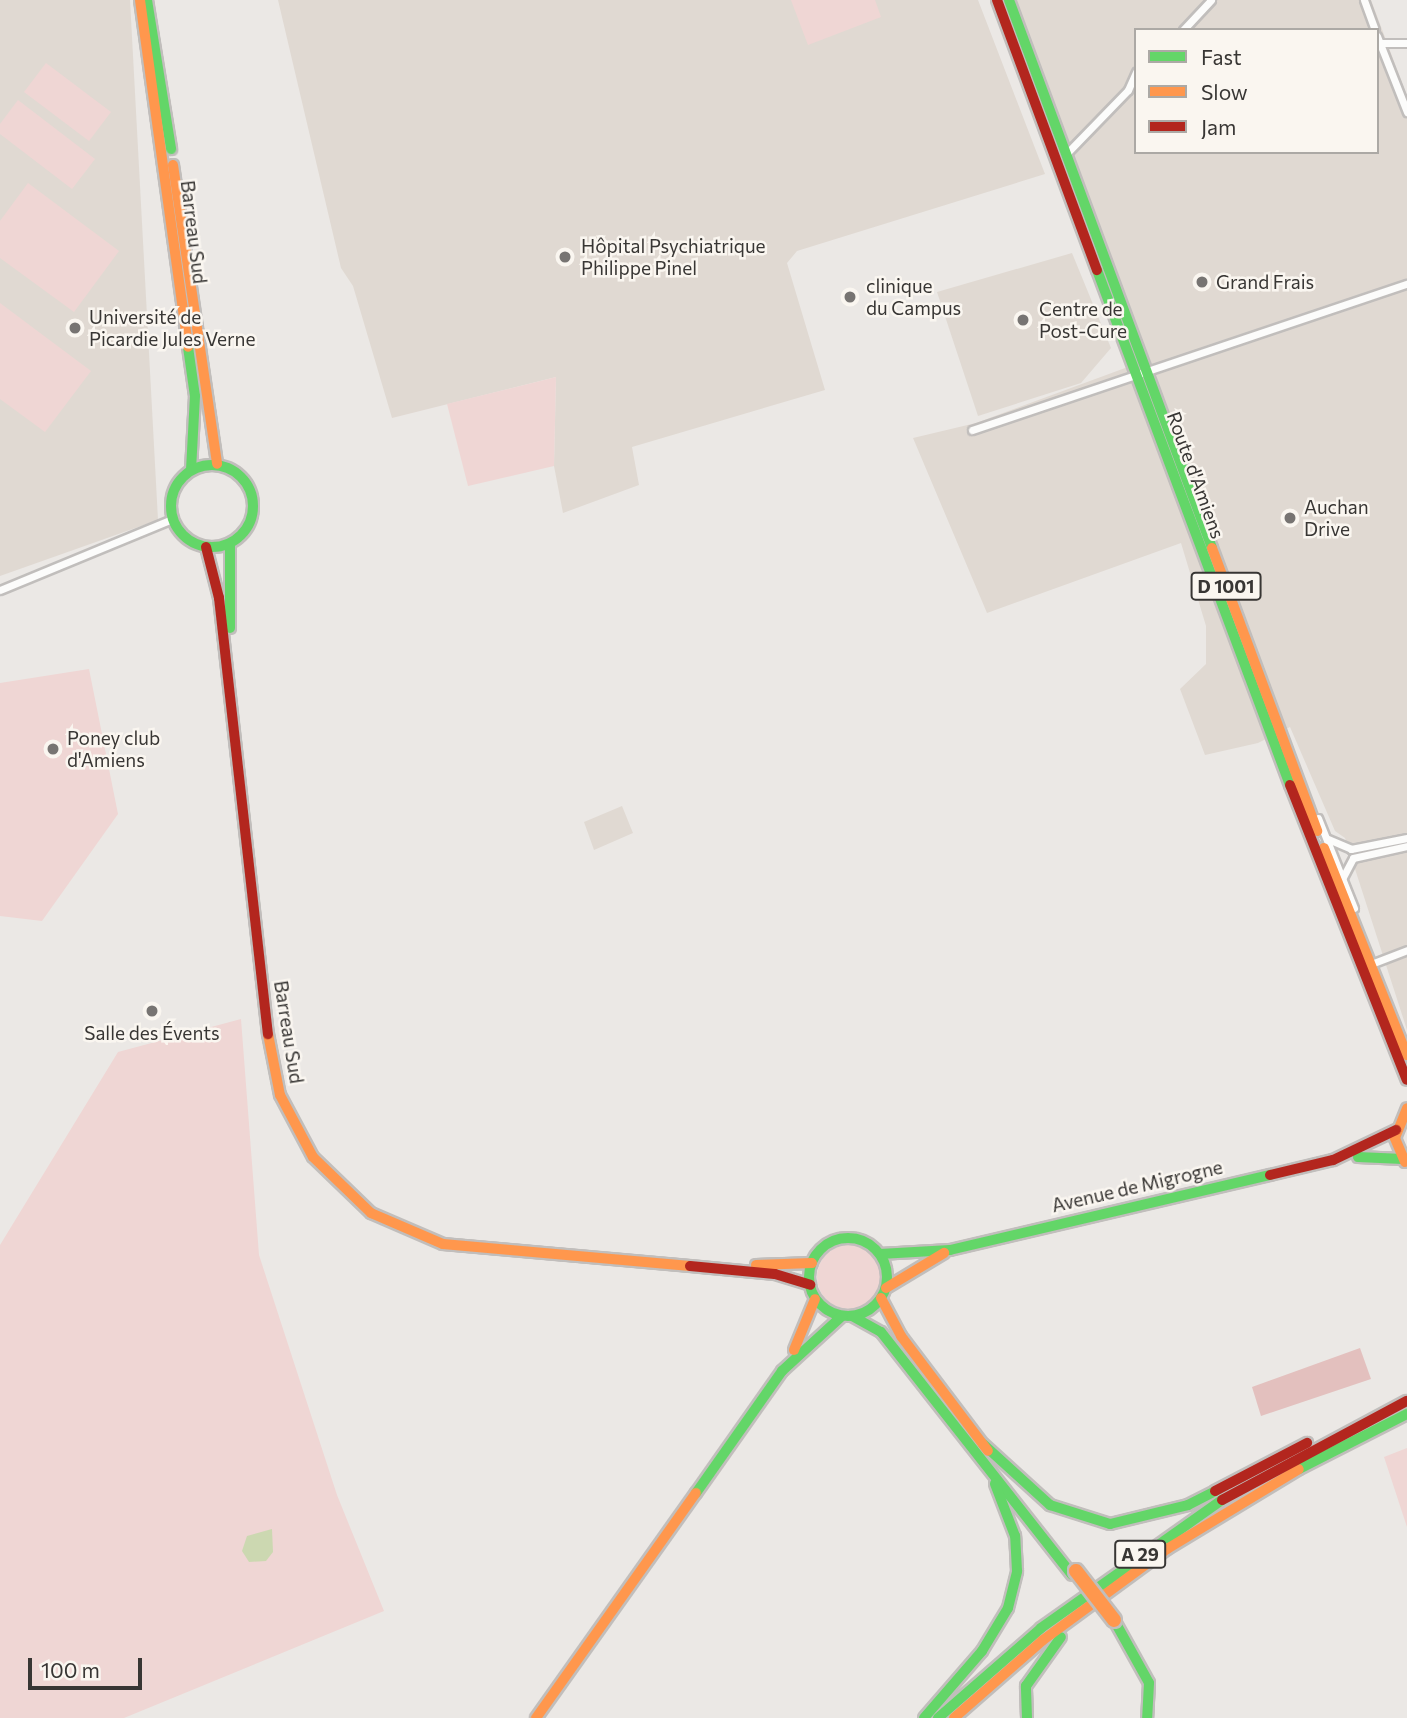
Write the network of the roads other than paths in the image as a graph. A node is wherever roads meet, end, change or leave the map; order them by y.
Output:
1 (139, 0) edge
2 (147, 0) edge
3 (997, 0) edge
4 (1009, 0) edge
5 (1211, 0) edge
6 (1364, 0) edge
7 (1185, 28) edge
8 (1374, 28) edge
9 (1379, 40) edge
10 (1379, 42) edge
11 (1407, 43) edge
12 (1134, 82) edge
13 (1407, 112) edge
14 (1061, 156) junction
15 (1407, 284) edge
16 (1143, 374) junction
17 (972, 430) dead end
18 (217, 464) junction
19 (191, 470) junction
20 (172, 519) junction
21 (230, 544) junction
22 (206, 547) junction
23 (0, 590) edge
24 (1305, 795) junction
25 (1327, 838) junction
26 (1407, 838) edge
27 (1407, 846) edge
28 (1342, 878) junction
29 (1362, 939) junction
30 (1407, 950) edge
31 (1371, 964) junction
32 (1407, 1055) edge
33 (1407, 1080) edge
34 (1407, 1108) edge
35 (1396, 1130) junction
36 (1333, 1160) junction
37 (1405, 1162) edge
38 (950, 1250) junction
39 (880, 1254) junction
40 (811, 1263) junction
41 (813, 1292) junction
42 (883, 1293) junction
43 (847, 1316) junction
44 (782, 1371) junction
45 (1407, 1401) edge
46 (1407, 1414) edge
47 (1364, 1422) junction
48 (981, 1450) junction
49 (1109, 1591) junction
50 (1112, 1621) junction
51 (536, 1718) edge
52 (925, 1718) edge
53 (938, 1718) edge
54 (954, 1718) edge
55 (1027, 1718) edge
56 (1141, 1718) edge
57 (1147, 1718) edge

1 - 19 main road, Barreau Sud
2 - 18 main road, Barreau Sud
3 - 14 main road, Route d'Amiens / D 1001
4 - 14 main road, Route d'Amiens / D 1001
5 - 7 street
6 - 8 street
9 - 11 street
10 - 13 street
12 - 14 street
14 - 16 main road, Route d'Amiens / D 1001
15 - 16 street
16 - 17 street
16 - 24 main road, Route d'Amiens / D 1001
16 - 33 main road, Route d'Amiens / D 1001
18 - 19 main road
18 - 21 main road
19 - 20 main road
20 - 22 main road
20 - 23 street
21 - 22 main road
21 - 40 main road, Barreau Sud
22 - 41 main road, Barreau Sud
24 - 25 street
24 - 29 main road, Route d'Amiens / D 1001
25 - 26 street
25 - 28 street
27 - 28 street
28 - 29 street
29 - 31 main road, Route d'Amiens / D 1001
30 - 31 street
31 - 32 main road, Route d'Amiens / D 1001
34 - 35 main road
35 - 36 main road, Avenue de Migrogne
35 - 37 main road
36 - 37 main road, Avenue de Migrogne
36 - 38 main road, Avenue de Migrogne
38 - 39 main road, Avenue de Migrogne
38 - 42 main road, Avenue de Migrogne
39 - 40 main road
39 - 42 main road
40 - 41 main road
41 - 43 main road
41 - 44 main road
42 - 43 main road
42 - 48 main road
43 - 44 main road
43 - 48 main road
44 - 51 main road
45 - 47 main road, A 29
46 - 49 main road, A 29
47 - 48 main road
47 - 53 main road, A 29
48 - 50 main road
48 - 52 main road
49 - 54 main road, A 29
49 - 55 main road
50 - 56 main road
50 - 57 main road

